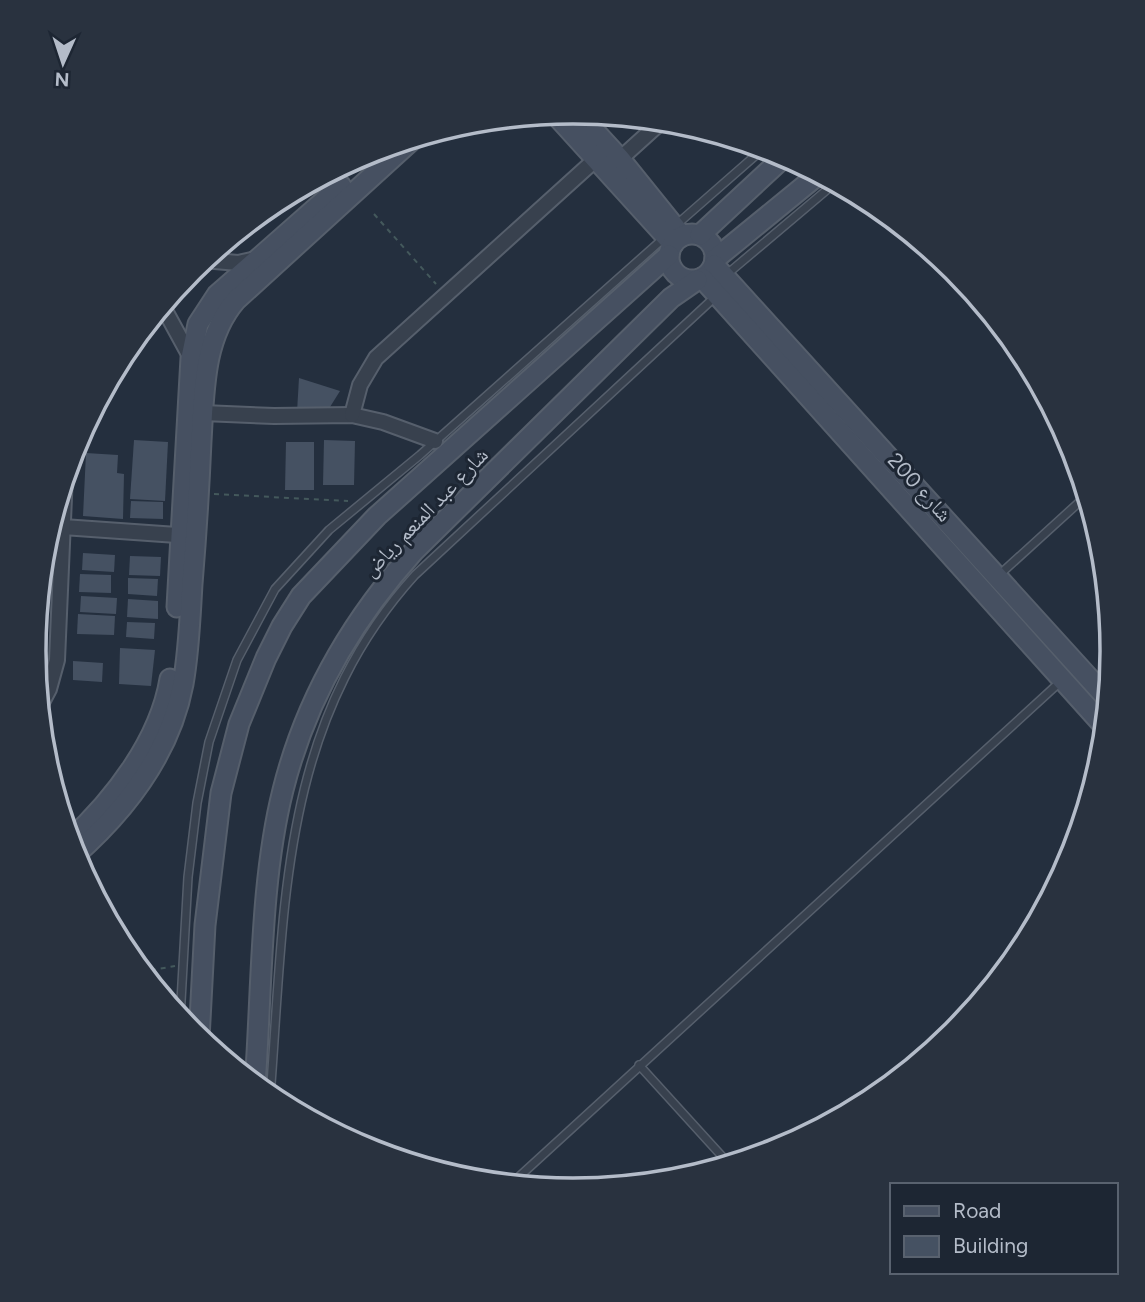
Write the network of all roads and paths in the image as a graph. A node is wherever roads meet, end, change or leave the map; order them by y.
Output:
1 (564, 124) edge
2 (588, 124) edge
3 (651, 131) edge
4 (393, 156) edge
5 (755, 157) edge
6 (596, 159) junction
7 (620, 159) junction
8 (774, 164) edge
9 (363, 167) edge
10 (811, 181) edge
11 (826, 189) edge
12 (374, 214) dead end
13 (678, 239) junction
14 (218, 261) edge
15 (266, 263) junction
16 (711, 271) junction
17 (444, 294) junction
18 (716, 295) junction
19 (167, 314) edge
20 (191, 358) junction
21 (203, 413) junction
22 (352, 415) junction
23 (435, 441) junction
24 (199, 494) junction
25 (363, 502) junction
26 (1078, 503) edge
27 (64, 513) edge
28 (63, 527) junction
29 (189, 535) junction
30 (997, 577) junction
31 (1078, 666) junction
32 (1062, 680) junction
33 (1098, 688) edge
34 (48, 692) edge
35 (1095, 716) edge
36 (78, 833) edge
37 (84, 847) edge
38 (183, 965) junction
39 (153, 970) edge
40 (181, 1003) edge
41 (200, 1024) edge
42 (639, 1065) junction
43 (256, 1072) edge
44 (271, 1083) edge
45 (722, 1156) edge
46 (521, 1175) edge

1 - 6 street
2 - 7 street
3 - 7 street
4 - 15 street
5 - 13 lane
6 - 13 street
6 - 17 street
7 - 13 street
8 - 13 street, شارع عبد المنعم رياض
9 - 15 street
10 - 16 street, شارع عبد المنعم رياض
11 - 16 lane
12 - 17 path
13 - 16 street
13 - 16 street
13 - 23 lane
13 - 41 street, شارع عبد المنعم رياض
14 - 15 street
15 - 20 street
15 - 21 street
16 - 18 street, شارع 200
16 - 30 street, شارع 200
16 - 43 street, شارع عبد المنعم رياض
17 - 22 street
18 - 32 street, شارع 200
18 - 44 lane
19 - 20 street
20 - 29 street
21 - 22 street
21 - 24 street
22 - 23 street
23 - 25 lane
24 - 25 path
24 - 29 street
25 - 38 lane
26 - 30 lane
27 - 28 street
28 - 29 street
28 - 34 street
29 - 36 street
29 - 37 street
30 - 31 street, شارع 200
31 - 32 lane
31 - 33 street, شارع 200
32 - 35 street, شارع 200
32 - 42 lane
38 - 39 path
38 - 40 lane
42 - 45 lane
42 - 46 lane

